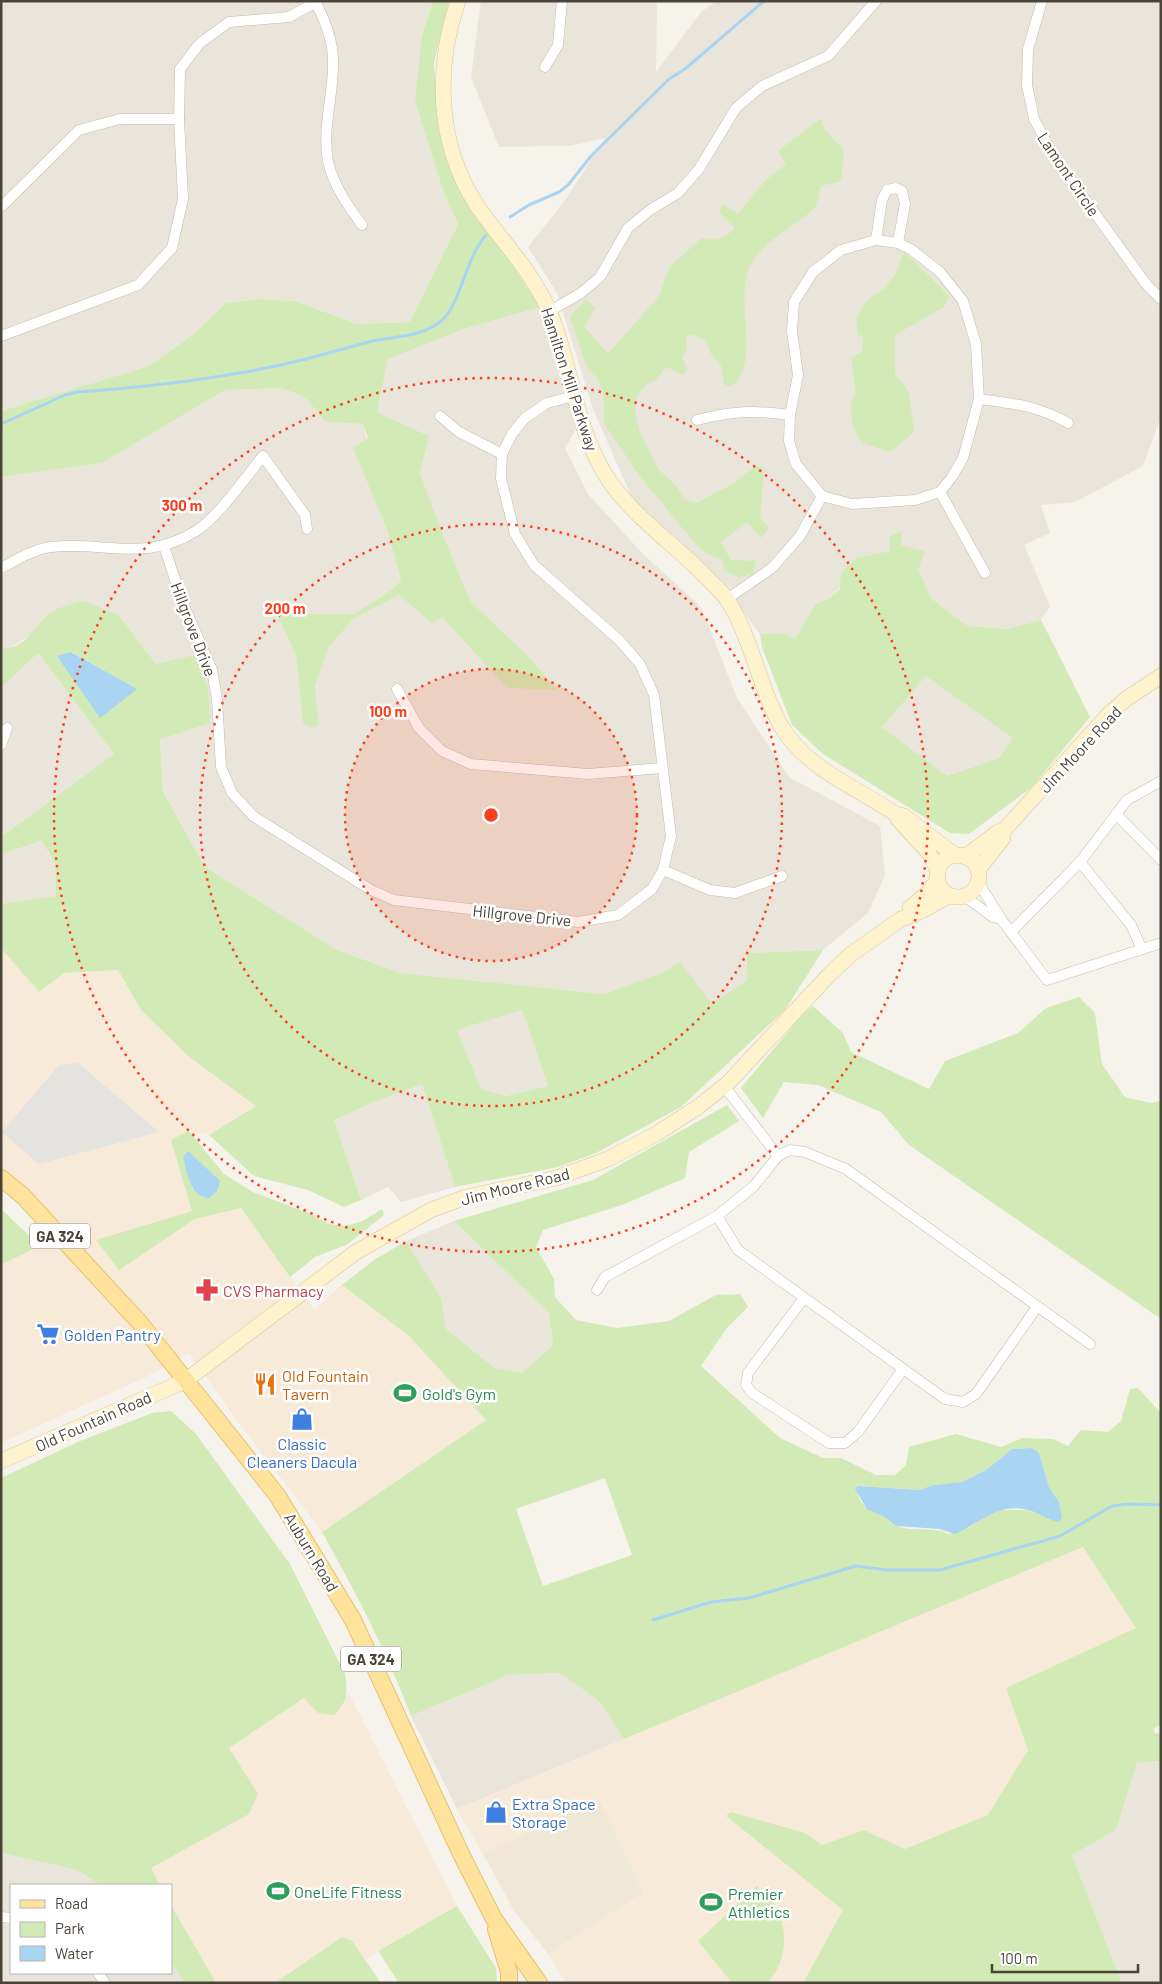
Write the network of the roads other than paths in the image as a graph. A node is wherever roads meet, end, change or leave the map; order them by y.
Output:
1 (458, 1) edge
2 (562, 1) edge
3 (876, 1) edge
4 (1042, 1) edge
5 (317, 2) edge
6 (545, 67) dead end
7 (179, 119) junction
8 (1, 207) edge
9 (362, 225) dead end
10 (876, 240) junction
11 (898, 243) junction
12 (1161, 299) edge
13 (550, 311) junction
14 (1, 336) edge
15 (574, 396) junction
16 (978, 399) junction
17 (790, 415) junction
18 (440, 416) dead end
19 (698, 420) dead end
20 (1068, 424) dead end
21 (502, 454) junction
22 (940, 492) junction
23 (822, 496) junction
24 (307, 529) dead end
25 (164, 546) junction
26 (1, 568) edge
27 (985, 573) dead end
28 (727, 600) junction
29 (1161, 676) edge
30 (397, 689) dead end
31 (7, 728) dead end
32 (1, 745) edge
33 (662, 768) junction
34 (1161, 781) edge
35 (1116, 814) junction
36 (897, 815) junction
37 (1005, 829) junction
38 (961, 856) junction
39 (1161, 860) edge
40 (1080, 862) junction
41 (663, 870) junction
42 (938, 875) junction
43 (782, 876) dead end
44 (978, 876) junction
45 (957, 896) junction
46 (900, 919) junction
47 (1001, 919) junction
48 (1011, 932) junction
49 (1161, 943) edge
50 (1142, 949) junction
51 (724, 1086) junction
52 (778, 1156) junction
53 (1, 1178) edge
54 (717, 1216) junction
55 (597, 1290) dead end
56 (804, 1298) junction
57 (1037, 1307) junction
58 (1090, 1344) dead end
59 (903, 1369) junction
60 (185, 1381) junction
61 (1, 1462) edge
62 (494, 1919) junction
63 (510, 1983) edge
64 (539, 1983) edge

1 - 13 street, Hamilton Mill Parkway
2 - 6 street
3 - 13 street
4 - 12 street, Lamont Circle
5 - 7 street
5 - 9 street
7 - 8 street
7 - 14 street
10 - 11 street
10 - 11 street
10 - 17 street
11 - 16 street
13 - 15 street, Hamilton Mill Parkway
15 - 21 street, Hillgrove Drive
15 - 28 street, Hamilton Mill Parkway
16 - 20 street
16 - 22 street
17 - 19 street
17 - 23 street
18 - 21 street
21 - 33 street, Hillgrove Drive
22 - 23 street
22 - 27 street
23 - 28 street
24 - 25 street
25 - 26 street
25 - 41 street, Hillgrove Drive
28 - 36 street, Hamilton Mill Parkway
29 - 37 street, Jim Moore Road
30 - 33 street
31 - 32 street
33 - 41 street, Hillgrove Drive
34 - 35 street
35 - 39 street
35 - 40 street
36 - 38 street, Hamilton Mill Parkway
36 - 42 street, Hamilton Mill Parkway
37 - 38 street, Jim Moore Road
37 - 44 street, Jim Moore Road
38 - 42 street
38 - 44 street
40 - 48 street
40 - 50 street
41 - 43 street
42 - 45 street
42 - 46 street, Jim Moore Road
44 - 45 street
44 - 47 street
45 - 46 street, Jim Moore Road
45 - 47 street
46 - 51 street, Jim Moore Road
47 - 48 street
48 - 50 street
49 - 50 street
51 - 52 street
51 - 60 street, Jim Moore Road
52 - 54 street
52 - 57 street
53 - 60 main road, Auburn Road / GA 324
54 - 55 street
54 - 56 street
56 - 59 street
56 - 59 street
57 - 58 street
57 - 59 street
60 - 61 street, Old Fountain Road
60 - 62 main road, Auburn Road / GA 324
62 - 63 main road
62 - 64 main road, Auburn Road / GA 324

